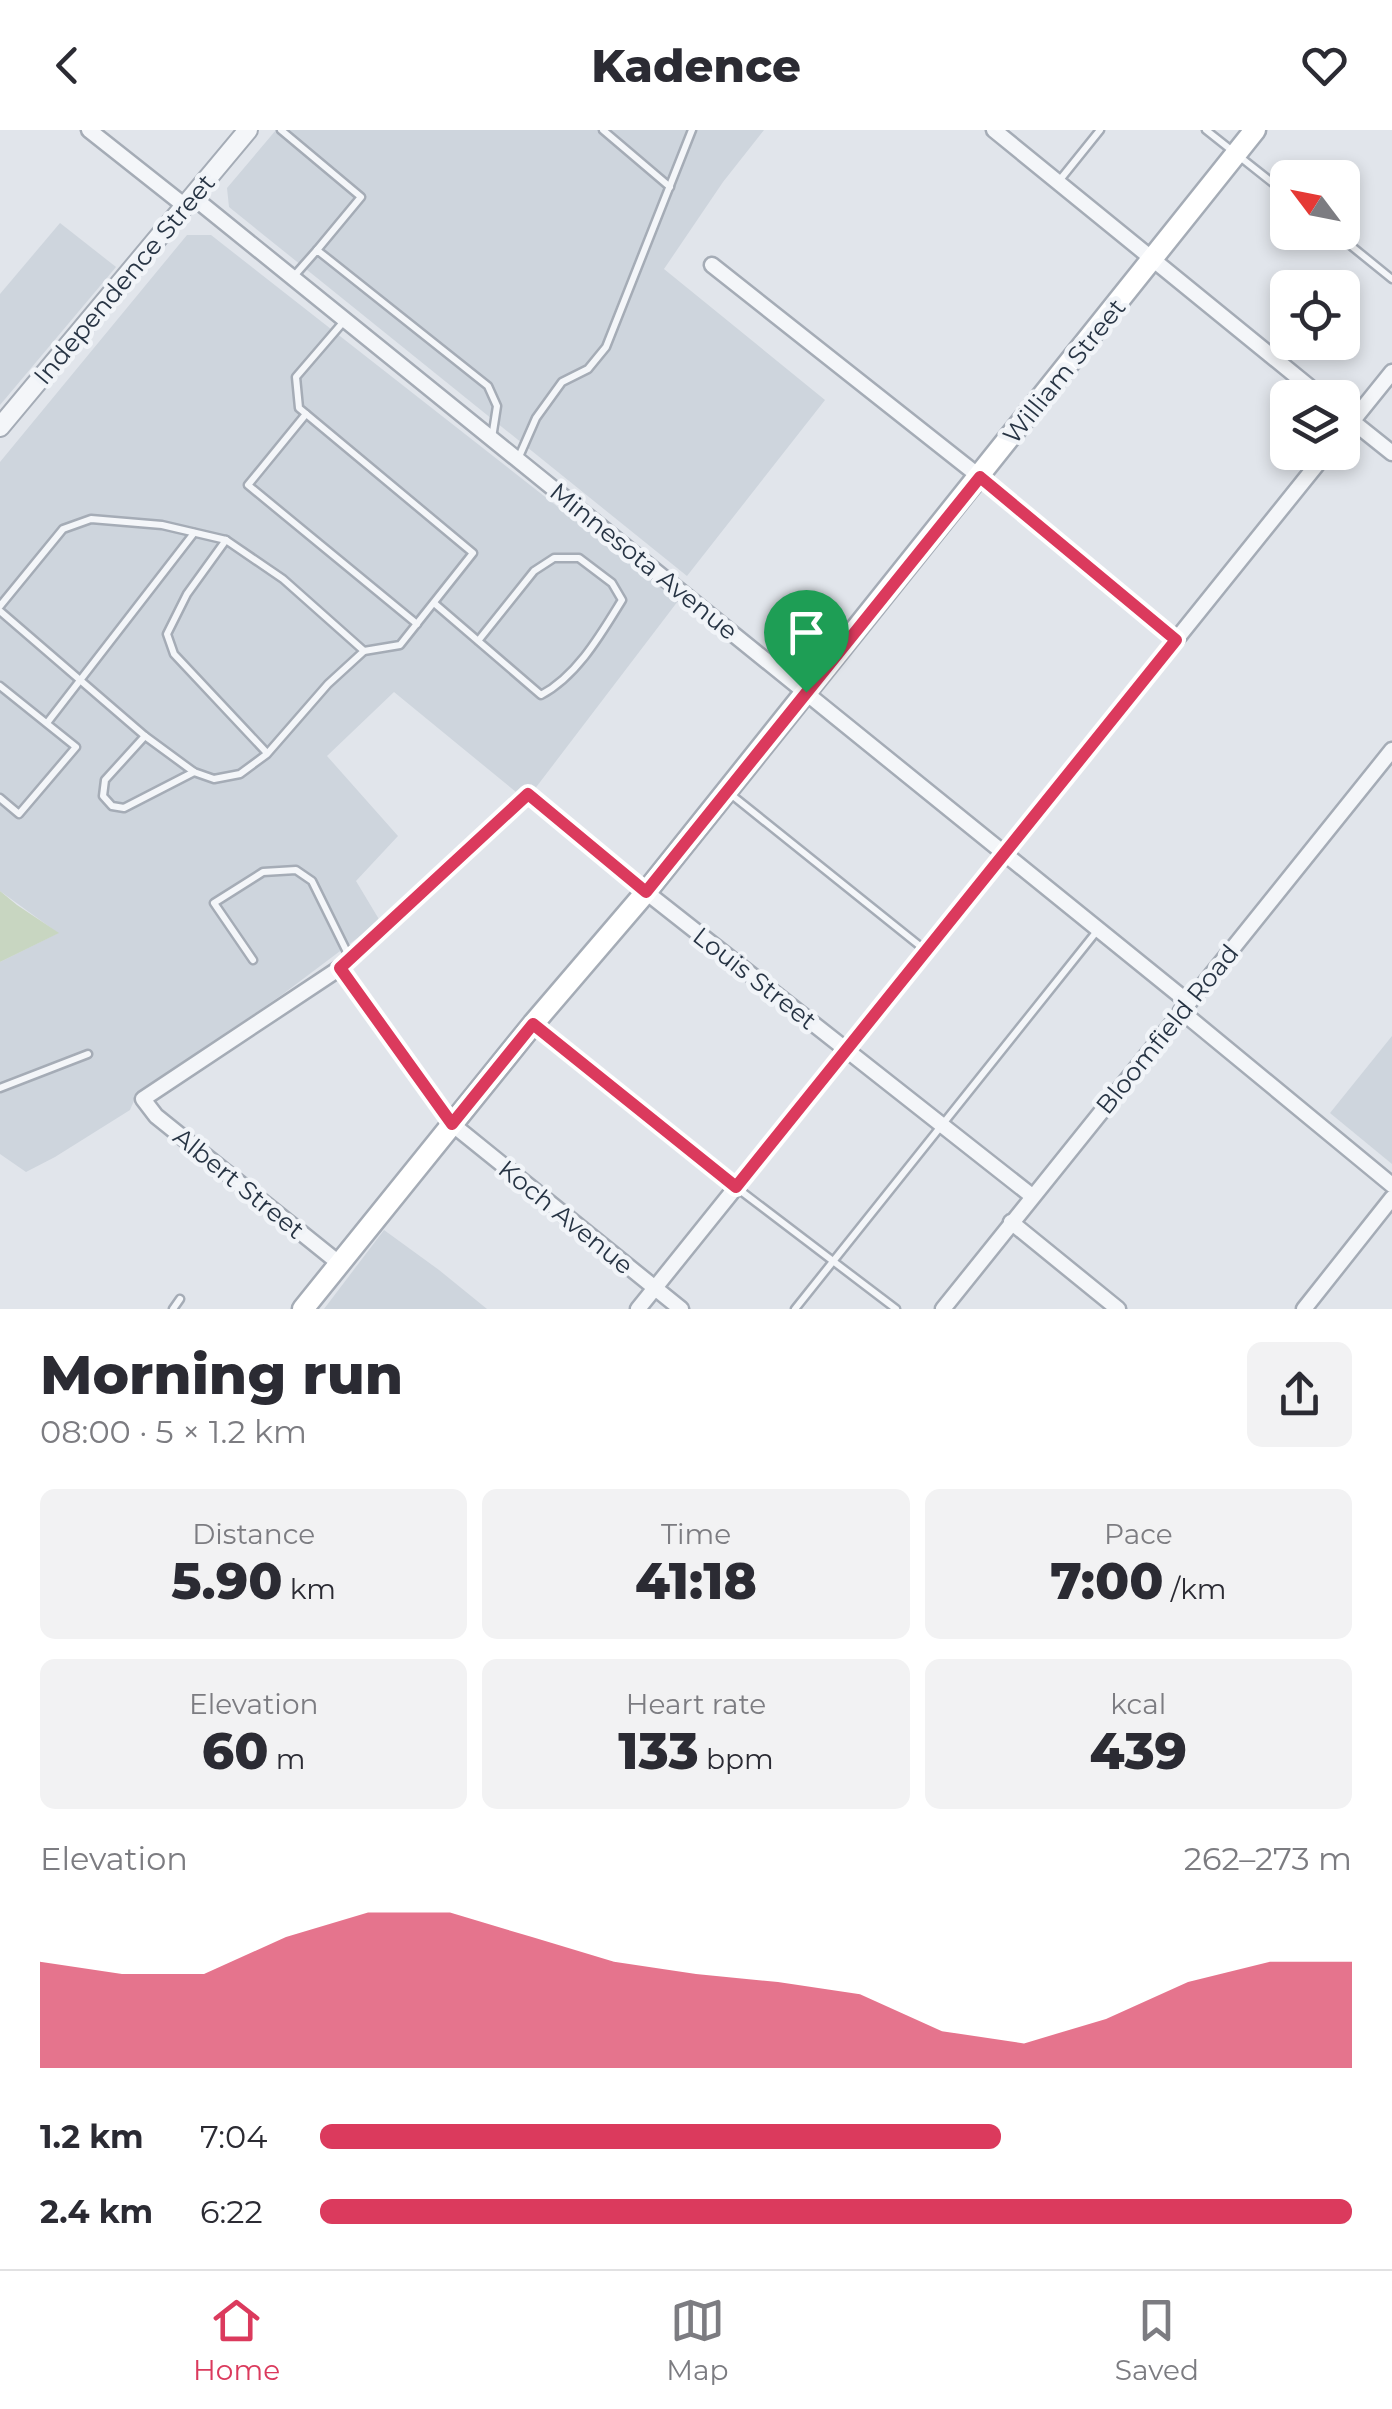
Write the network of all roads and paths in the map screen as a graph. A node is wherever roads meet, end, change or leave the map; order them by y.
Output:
1 (248, 130) edge
2 (281, 130) edge
3 (603, 130) edge
4 (692, 130) edge
5 (994, 130) edge
6 (1100, 130) edge
7 (1206, 130) edge
8 (1256, 130) edge
9 (100, 133) edge
10 (1236, 154) junction
11 (1270, 181) edge
12 (1058, 182) junction
13 (670, 187) junction
14 (189, 202) junction
15 (317, 250) junction
16 (1356, 250) edge
17 (1154, 259) junction
18 (712, 265) dead end
19 (292, 277) junction
20 (1392, 279) edge
21 (345, 320) junction
22 (1392, 372) edge
23 (1301, 380) edge
24 (1360, 407) edge
25 (306, 414) junction
26 (0, 428) edge
27 (1360, 432) edge
28 (492, 439) junction
29 (1392, 453) edge
30 (518, 460) junction
31 (1313, 470) edge
32 (980, 477) junction
33 (194, 533) junction
34 (226, 540) junction
35 (434, 603) junction
36 (0, 608) edge
37 (418, 624) junction
38 (1176, 640) junction
39 (478, 641) junction
40 (364, 651) junction
41 (82, 679) junction
42 (0, 686) edge
43 (806, 692) junction
44 (48, 723) junction
45 (145, 736) junction
46 (267, 754) junction
47 (1389, 759) edge
48 (194, 772) junction
49 (726, 792) junction
50 (0, 798) edge
51 (1005, 855) junction
52 (646, 892) junction
53 (1098, 930) junction
54 (926, 950) junction
55 (253, 960) dead end
56 (345, 964) junction
57 (1185, 1006) junction
58 (533, 1024) junction
59 (846, 1050) junction
60 (88, 1054) dead end
61 (0, 1088) edge
62 (452, 1124) junction
63 (942, 1126) junction
64 (1392, 1184) edge
65 (736, 1187) junction
66 (1032, 1196) junction
67 (1392, 1198) edge
68 (1012, 1222) junction
69 (833, 1262) junction
70 (340, 1264) junction
71 (654, 1288) junction
72 (180, 1300) dead end
73 (173, 1309) edge
74 (303, 1309) edge
75 (638, 1309) edge
76 (680, 1309) edge
77 (795, 1309) edge
78 (896, 1309) edge
79 (943, 1309) edge
80 (1118, 1309) edge
81 (1304, 1309) edge

1 - 14 street, Independence Street
2 - 15 lane
3 - 13 lane
4 - 13 lane
5 - 12 street
6 - 12 lane
7 - 10 lane
8 - 10 main road, William Street
9 - 14 street, Minnesota Avenue
10 - 11 lane
10 - 17 main road, William Street
12 - 17 street
13 - 30 lane
14 - 19 street, Minnesota Avenue
14 - 26 street, Independence Street
15 - 19 lane
15 - 28 lane
16 - 20 lane
17 - 23 street
17 - 32 main road, William Street
18 - 32 street
19 - 21 street, Minnesota Avenue
21 - 25 lane
21 - 28 street, Minnesota Avenue
22 - 24 street
25 - 35 lane
25 - 37 lane
27 - 29 street
28 - 30 street, Minnesota Avenue
30 - 43 street, Minnesota Avenue
31 - 38 street
32 - 38 street
32 - 43 main road, William Street
33 - 34 lane
33 - 36 lane
33 - 41 lane
34 - 40 lane
34 - 46 lane
35 - 37 lane
35 - 39 lane
36 - 41 lane
37 - 40 lane
38 - 51 street
39 - 39 lane
40 - 46 lane
41 - 44 lane
41 - 45 lane
42 - 44 lane
43 - 49 main road, William Street
43 - 51 street, Minnesota Avenue
44 - 50 lane
45 - 48 lane
45 - 48 lane
46 - 48 lane
47 - 57 street, Bloomfield Road
49 - 52 main road, William Street
49 - 54 lane
51 - 53 street, Minnesota Avenue
51 - 54 street
52 - 56 street, Louis Street
52 - 58 main road, William Street
52 - 59 street, Louis Street
53 - 57 street, Minnesota Avenue
53 - 63 lane
54 - 59 street
55 - 56 lane
56 - 62 street, Koch Avenue
56 - 70 street, Albert Street
57 - 64 street, Minnesota Avenue
57 - 66 street, Bloomfield Road
58 - 62 main road, William Street
58 - 65 street
59 - 63 street, Louis Street
59 - 65 street
60 - 61 lane
62 - 70 main road, William Street
62 - 71 street, Koch Avenue
63 - 66 street, Louis Street
63 - 69 lane
65 - 69 lane
65 - 71 street
66 - 68 street, Bloomfield Road
67 - 81 street
68 - 79 street, Bloomfield Road
68 - 80 street
69 - 77 lane
69 - 78 lane
70 - 74 main road, William Street
71 - 75 street
71 - 76 street, Koch Avenue
72 - 73 lane

